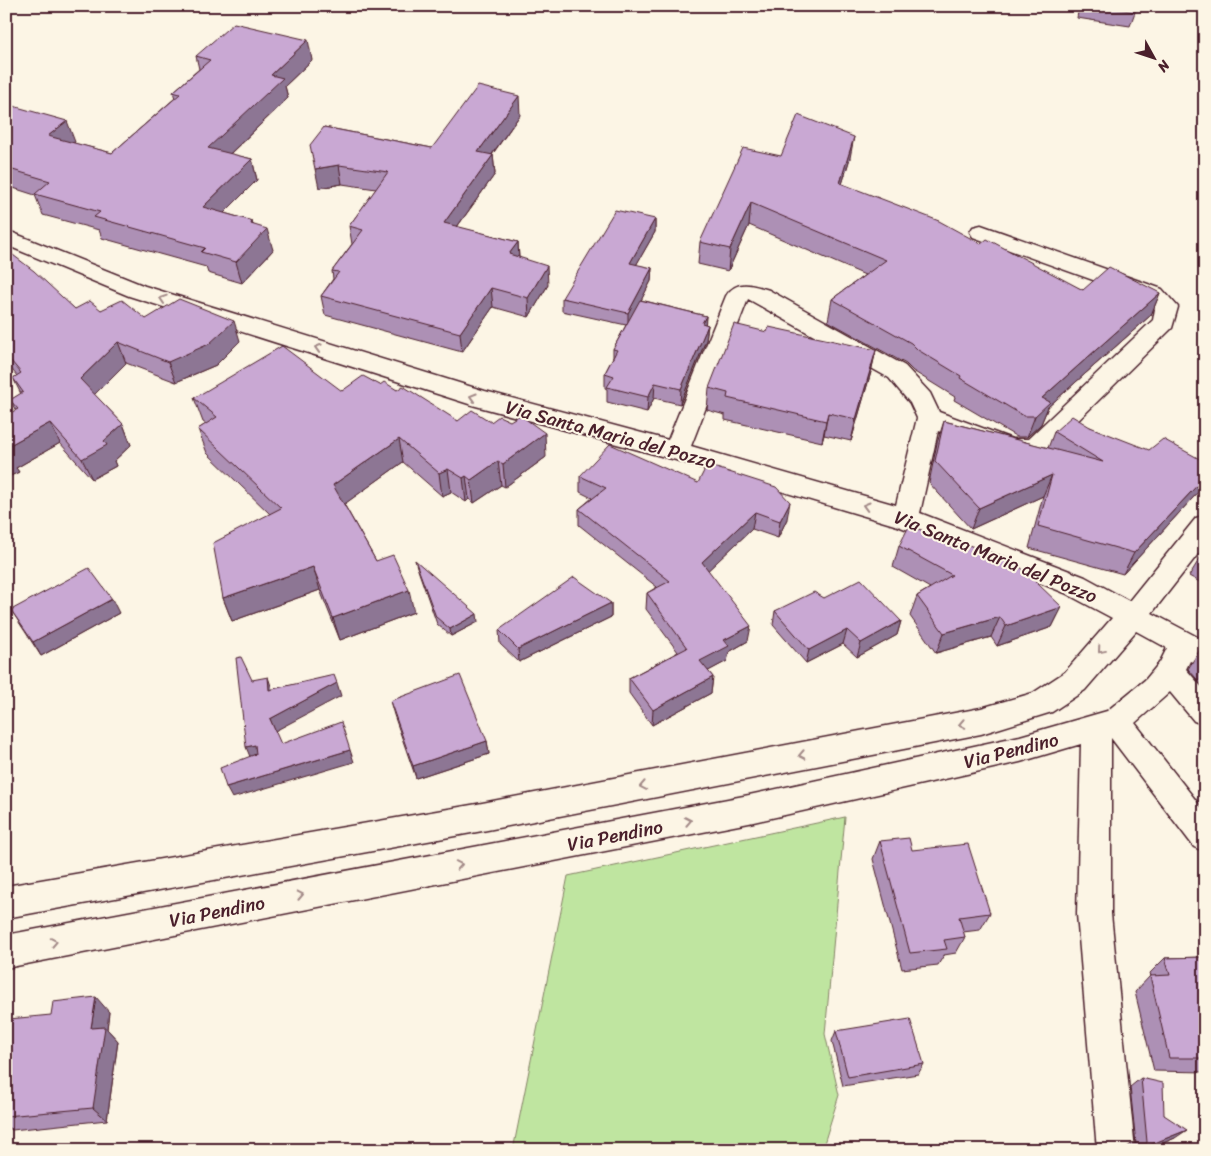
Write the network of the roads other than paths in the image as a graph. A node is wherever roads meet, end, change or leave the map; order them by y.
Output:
1 (981, 232) dead end
2 (6, 237) edge
3 (929, 418) junction
4 (676, 451) junction
5 (906, 518) junction
6 (1205, 525) edge
7 (1134, 615) junction
8 (1194, 649) edge
9 (1170, 671) junction
10 (1205, 712) edge
11 (1106, 724) junction
12 (1205, 838) edge
13 (6, 902) edge
14 (6, 952) edge
15 (1116, 1150) edge

1 - 3 street
4 -> 2 street, Via Santa Maria del Pozzo
3 - 4 street
3 - 5 street
5 -> 4 street, Via Santa Maria del Pozzo
5 - 7 street, Via Santa Maria del Pozzo
6 - 7 street, Via Pendino
7 - 8 street, Via Santa Maria del Pozzo
7 -> 13 street, Via Pendino
8 - 9 street, Via Pendino
9 - 10 street
9 - 11 street, Via Pendino
11 - 12 street
14 -> 11 street, Via Pendino
11 - 15 street

